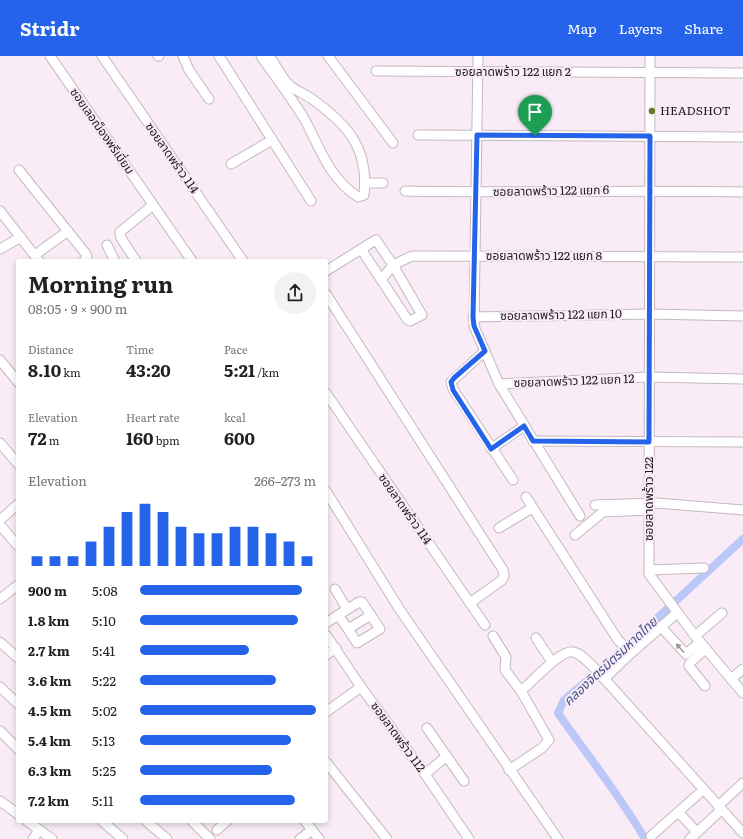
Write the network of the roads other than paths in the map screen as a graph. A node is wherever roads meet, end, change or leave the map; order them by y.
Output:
1 (50, 56) edge
2 (102, 56) edge
3 (183, 56) edge
4 (219, 56) edge
5 (261, 56) edge
6 (270, 56) edge
7 (328, 56) edge
8 (478, 56) edge
9 (650, 56) edge
10 (376, 71) dead end
11 (478, 72) junction
12 (650, 72) junction
13 (743, 72) edge
14 (209, 100) dead end
15 (418, 134) dead end
16 (477, 135) junction
17 (650, 136) junction
18 (743, 137) edge
19 (272, 140) junction
20 (393, 143) dead end
21 (231, 164) dead end
22 (19, 170) dead end
23 (365, 183) junction
24 (384, 183) dead end
25 (650, 190) junction
26 (405, 191) dead end
27 (477, 192) junction
28 (743, 192) edge
29 (311, 201) dead end
30 (154, 205) junction
31 (0, 211) edge
32 (68, 230) junction
33 (21, 237) junction
34 (106, 245) dead end
35 (0, 249) edge
36 (361, 249) junction
37 (476, 256) junction
38 (650, 256) junction
39 (743, 257) edge
40 (37, 258) edge
41 (86, 259) edge
42 (114, 259) edge
43 (135, 259) edge
44 (191, 259) edge
45 (242, 259) edge
46 (393, 265) junction
47 (328, 271) edge
48 (381, 280) junction
49 (328, 297) edge
50 (649, 314) junction
51 (743, 316) edge
52 (473, 317) junction
53 (485, 351) junction
54 (0, 360) edge
55 (649, 377) junction
56 (743, 379) edge
57 (16, 380) edge
58 (499, 384) junction
59 (328, 396) edge
60 (524, 426) junction
61 (533, 441) junction
62 (649, 442) junction
63 (743, 442) edge
64 (0, 443) edge
65 (491, 449) junction
66 (16, 462) edge
67 (513, 480) dead end
68 (328, 494) edge
69 (526, 497) dead end
70 (595, 505) dead end
71 (16, 506) edge
72 (649, 507) junction
73 (532, 508) junction
74 (743, 510) edge
75 (580, 516) dead end
76 (0, 520) edge
77 (0, 525) edge
78 (499, 528) dead end
79 (575, 535) dead end
80 (16, 544) edge
81 (704, 568) dead end
82 (649, 570) junction
83 (16, 587) edge
84 (335, 589) dead end
85 (0, 599) edge
86 (470, 603) junction
87 (347, 609) junction
88 (675, 610) junction
89 (722, 613) dead end
90 (338, 615) junction
91 (371, 615) junction
92 (328, 622) edge
93 (485, 625) dead end
94 (661, 627) junction
95 (348, 629) junction
96 (493, 636) dead end
97 (328, 638) edge
98 (536, 638) dead end
99 (0, 642) edge
100 (700, 642) junction
101 (336, 648) junction
102 (629, 652) junction
103 (328, 654) edge
104 (16, 656) edge
105 (552, 662) junction
106 (743, 669) edge
107 (602, 677) junction
108 (731, 679) junction
109 (705, 686) dead end
110 (0, 687) edge
111 (361, 687) junction
112 (521, 691) junction
113 (743, 693) edge
114 (16, 702) edge
115 (328, 711) edge
116 (427, 728) dead end
117 (0, 731) edge
118 (16, 747) edge
119 (446, 757) junction
120 (328, 765) edge
121 (509, 770) junction
122 (425, 774) junction
123 (464, 781) dead end
124 (743, 783) edge
125 (703, 790) junction
126 (0, 800) edge
127 (720, 808) junction
128 (16, 812) edge
129 (679, 813) junction
130 (30, 823) edge
131 (104, 823) edge
132 (148, 823) edge
133 (194, 823) edge
134 (226, 823) edge
135 (307, 823) edge
136 (40, 830) junction
137 (217, 830) dead end
138 (312, 830) junction
139 (697, 832) junction
140 (743, 833) edge
141 (651, 836) dead end
142 (33, 839) edge
143 (52, 839) edge
144 (123, 839) edge
145 (167, 839) edge
146 (210, 839) edge
147 (300, 839) edge
148 (319, 839) edge
149 (387, 839) edge
150 (469, 839) edge
151 (558, 839) edge
152 (690, 839) edge

1 - 30 street, ซอยเลอฌ็องพรีเมี่ยม
2 - 45 street, ซอยลาดพร้าว 114
3 - 14 street
4 - 19 street
5 - 23 street
6 - 23 street
7 - 20 street
8 - 11 street
9 - 12 street, ซอยลาดพร้าว 122
10 - 11 street, ซอยลาดพร้าว 122 แยก 2
11 - 12 street, ซอยลาดพร้าว 122 แยก 2
11 - 16 street
12 - 13 street, ซอยลาดพร้าว 122 แยก 2
12 - 17 street, ซอยลาดพร้าว 122
15 - 16 street
16 - 17 street
16 - 27 street
17 - 18 street
17 - 25 street, ซอยลาดพร้าว 122
19 - 21 street
19 - 29 street
22 - 32 street
23 - 24 street
25 - 27 street, ซอยลาดพร้าว 122 แยก 6
25 - 28 street, ซอยลาดพร้าว 122 แยก 6
25 - 38 street, ซอยลาดพร้าว 122
26 - 27 street, ซอยลาดพร้าว 122 แยก 6
27 - 37 street
30 - 43 street
30 - 44 street, ซอยเลอฌ็องพรีเมี่ยม
31 - 33 street
32 - 40 street
32 - 41 street
33 - 35 street
33 - 40 street
34 - 42 street
36 - 46 street
36 - 47 street
36 - 48 street
37 - 38 street, ซอยลาดพร้าว 122 แยก 8
37 - 46 street, ซอยลาดพร้าว 122 แยก 8
37 - 52 street
38 - 39 street, ซอยลาดพร้าว 122 แยก 8
38 - 50 street, ซอยลาดพร้าว 122
46 - 48 street
46 - 48 street
49 - 86 street
50 - 51 street, ซอยลาดพร้าว 122 แยก 10
50 - 52 street, ซอยลาดพร้าว 122 แยก 10
50 - 55 street, ซอยลาดพร้าว 122
52 - 53 street
53 - 58 street
53 - 65 street
54 - 57 street
55 - 56 street, ซอยลาดพร้าว 122 แยก 12
55 - 58 street, ซอยลาดพร้าว 122 แยก 12
55 - 62 street, ซอยลาดพร้าว 122
58 - 60 street
59 - 86 street, ซอยลาดพร้าว 114
60 - 61 street
60 - 65 street
61 - 62 street
61 - 75 street
62 - 63 street
62 - 72 street, ซอยลาดพร้าว 122
64 - 66 street
65 - 67 street
68 - 121 street
69 - 73 street
70 - 72 street
71 - 76 street
72 - 74 street
72 - 79 street
72 - 82 street, ซอยลาดพร้าว 122
73 - 78 street
73 - 102 street
77 - 80 street
81 - 82 street
82 - 88 street, ซอยลาดพร้าว 122
83 - 85 street
84 - 87 street
86 - 93 street, ซอยลาดพร้าว 114
87 - 90 street
87 - 91 street
88 - 94 street
88 - 100 street, ซอยลาดพร้าว 122
89 - 100 street
90 - 92 street
90 - 95 street
91 - 95 street
91 - 95 street
100 -> 94 street
94 - 102 street
96 - 112 street
97 - 101 street, ซอยลาดพร้าว 112
98 - 105 street
99 - 104 street
100 - 108 street, ซอยลาดพร้าว 122
100 - 109 street
101 - 103 street
101 - 111 street, ซอยลาดพร้าว 112
102 - 107 street
105 - 107 street
105 - 112 street
106 - 108 street
107 - 125 street
108 - 113 street, ซอยลาดพร้าว 122
110 - 114 street
111 - 115 street
111 - 122 street, ซอยลาดพร้าว 112
112 - 121 street
116 - 119 street
117 - 118 street
119 - 122 street
119 - 123 street
120 - 149 street
121 - 151 street
122 - 150 street, ซอยลาดพร้าว 112
124 - 127 street
125 - 127 street
125 - 129 street
126 - 128 street
127 - 139 street
127 - 140 street
129 - 139 street
129 - 141 street
130 - 136 street
131 - 144 street
132 - 145 street
133 - 146 street
134 - 137 street
135 - 138 street
136 - 142 street
136 - 143 street
138 - 147 street
138 - 148 street
139 - 152 street

